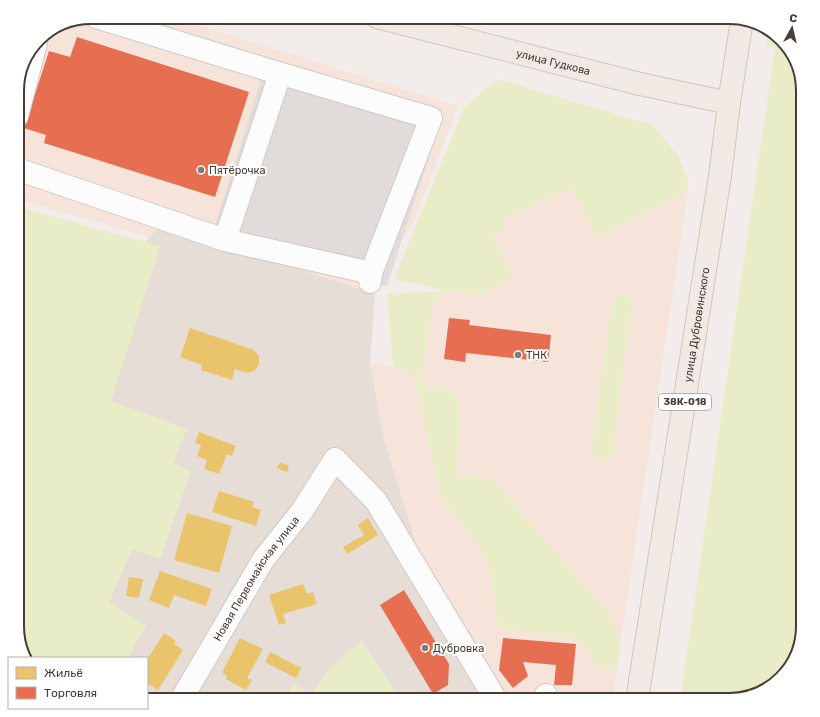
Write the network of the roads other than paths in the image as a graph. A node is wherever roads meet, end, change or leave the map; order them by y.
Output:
1 (119, 24) edge
2 (404, 24) edge
3 (741, 25) edge
4 (31, 61) edge
5 (280, 74) junction
6 (24, 89) edge
7 (729, 103) junction
8 (24, 171) edge
9 (225, 240) junction
10 (185, 693) edge
11 (492, 693) edge
12 (638, 693) edge

1 - 5 street
2 - 7 main road, улица Гудкова
3 - 7 main road, улица Дубровинского / 38К-018
4 - 6 street
5 - 9 street
5 - 9 street
7 - 12 main road, улица Дубровинского / 38К-018
8 - 9 street
10 - 11 street, Новая Первомайская улица

